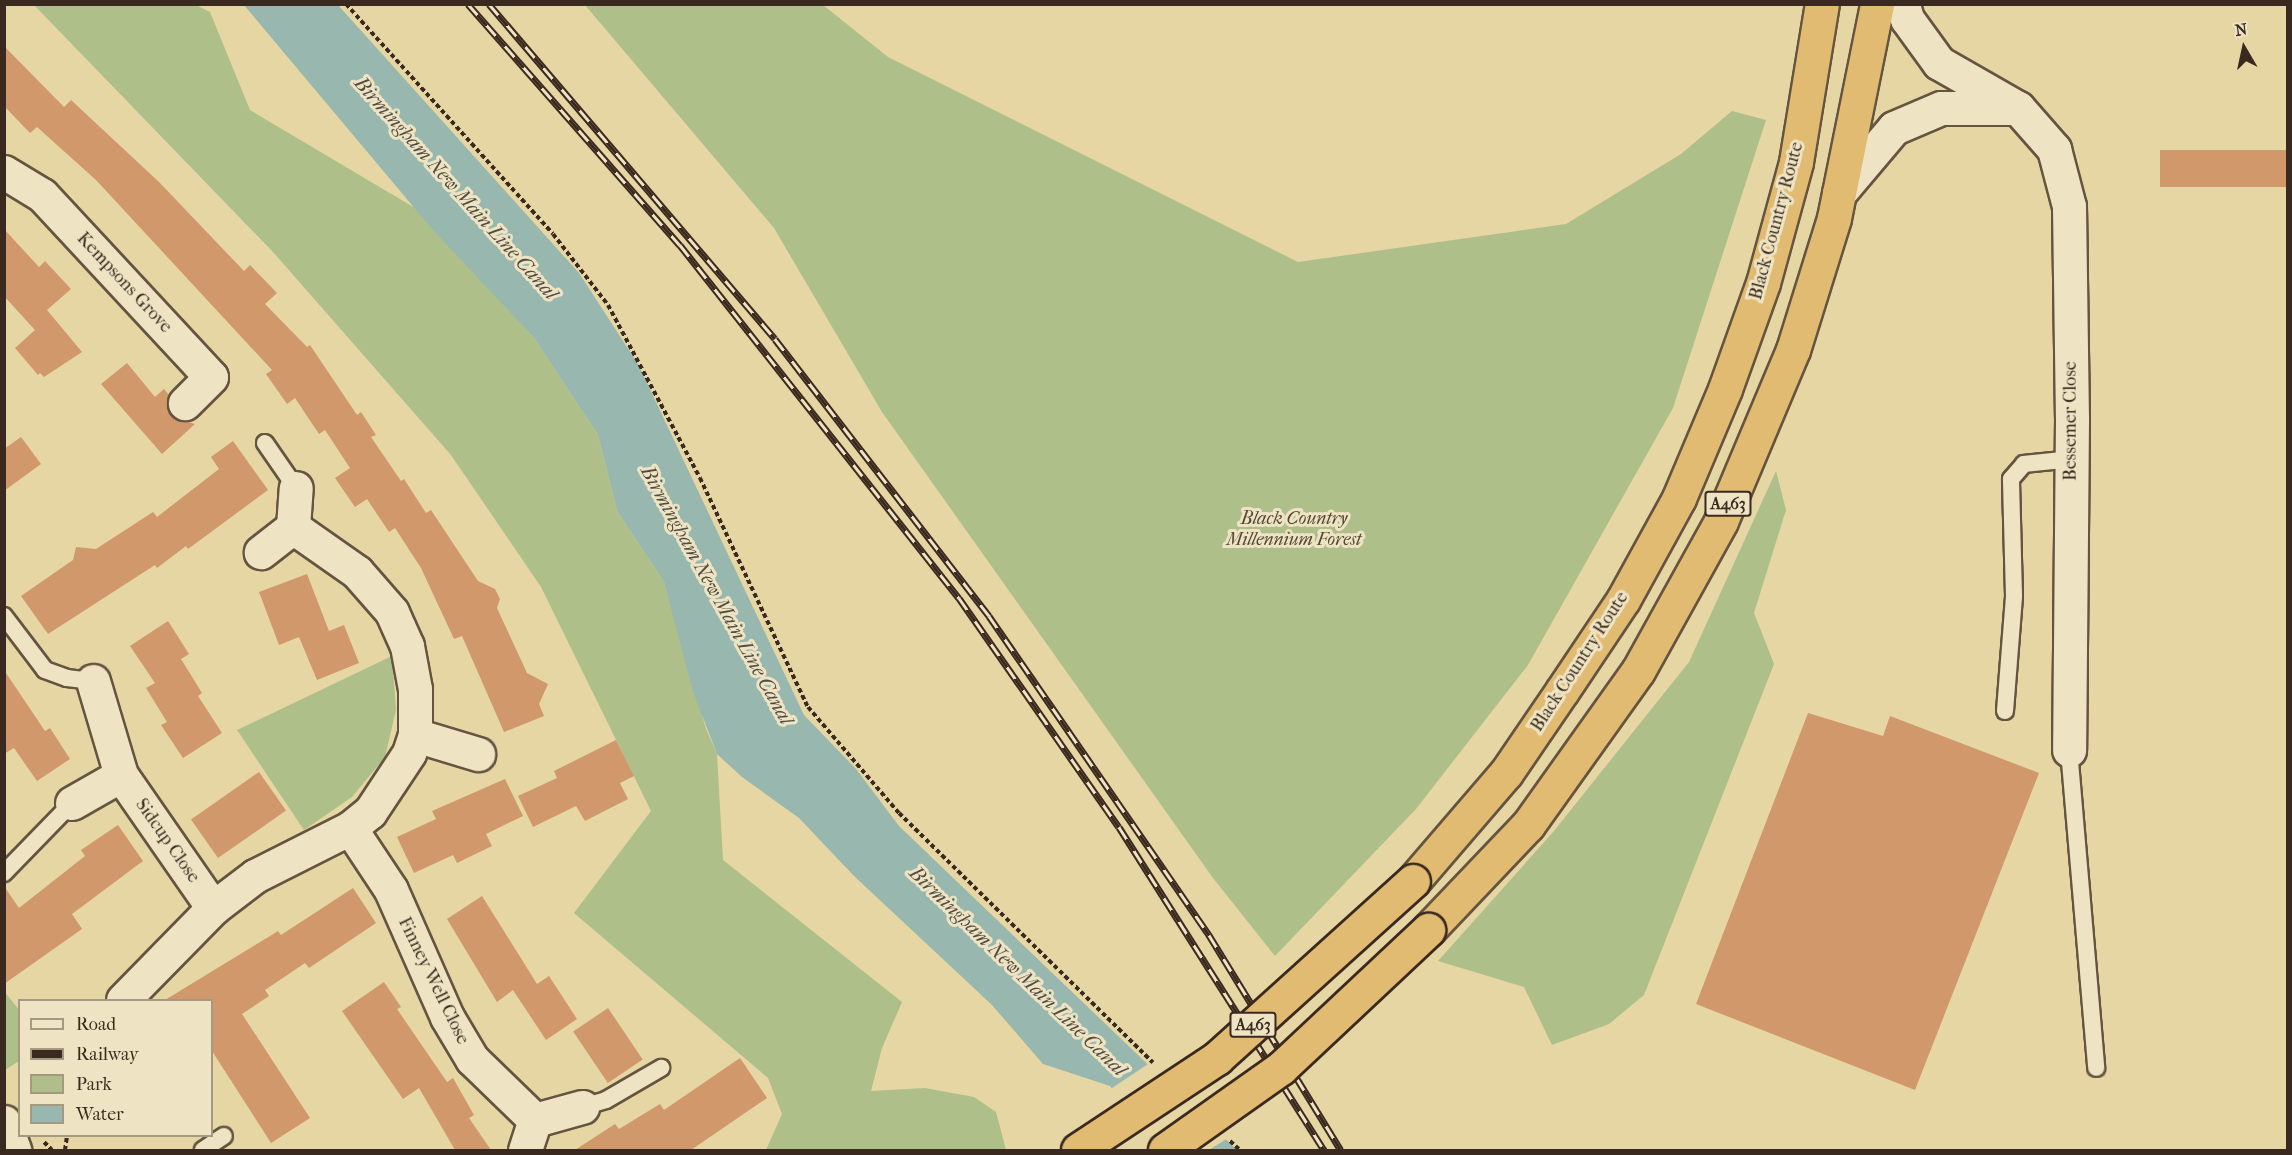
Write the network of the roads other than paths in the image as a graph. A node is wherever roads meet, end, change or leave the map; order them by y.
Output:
1 (1822, 4) edge
2 (1877, 4) edge
3 (1903, 4) edge
4 (2018, 108) junction
5 (4, 172) edge
6 (1839, 193) junction
7 (185, 403) dead end
8 (265, 443) dead end
9 (2072, 459) junction
10 (296, 488) joint
11 (293, 527) junction
12 (261, 552) dead end
13 (4, 616) edge
14 (93, 681) joint
15 (2005, 711) dead end
16 (415, 735) junction
17 (2069, 750) joint
18 (478, 754) dead end
19 (121, 775) junction
20 (72, 803) joint
21 (350, 828) junction
22 (4, 873) edge
23 (213, 908) junction
24 (124, 999) edge
25 (661, 1068) dead end
26 (2096, 1068) dead end
27 (18, 1102) edge
28 (582, 1107) joint
29 (4, 1114) edge
30 (535, 1120) junction
31 (4, 1122) edge
32 (224, 1136) dead end
33 (14, 1150) edge
34 (203, 1150) edge
35 (525, 1150) edge
36 (1078, 1150) edge
37 (1165, 1150) edge

1 - 36 highway, Black Country Route / A463, bridge
2 - 6 highway, A463
3 - 4 street, Bessemer Close
4 - 6 street
4 - 9 street, Bessemer Close
5 - 7 street, Kempsons Grove
6 - 37 highway, A463, bridge
8 - 10 lane
9 - 15 lane
9 - 17 street, Bessemer Close
10 - 11 street
11 - 12 street
11 - 16 street
13 - 14 lane
14 - 19 street, Sidcup Close
16 - 18 street
16 - 21 street
17 - 26 lane
19 - 20 street
19 - 23 street, Sidcup Close
20 - 22 lane
21 - 23 street
21 - 30 street, Finney Well Close
23 - 24 street
25 - 28 lane
27 - 29 street
28 - 30 street
30 - 35 street
31 - 33 street
32 - 34 lane

